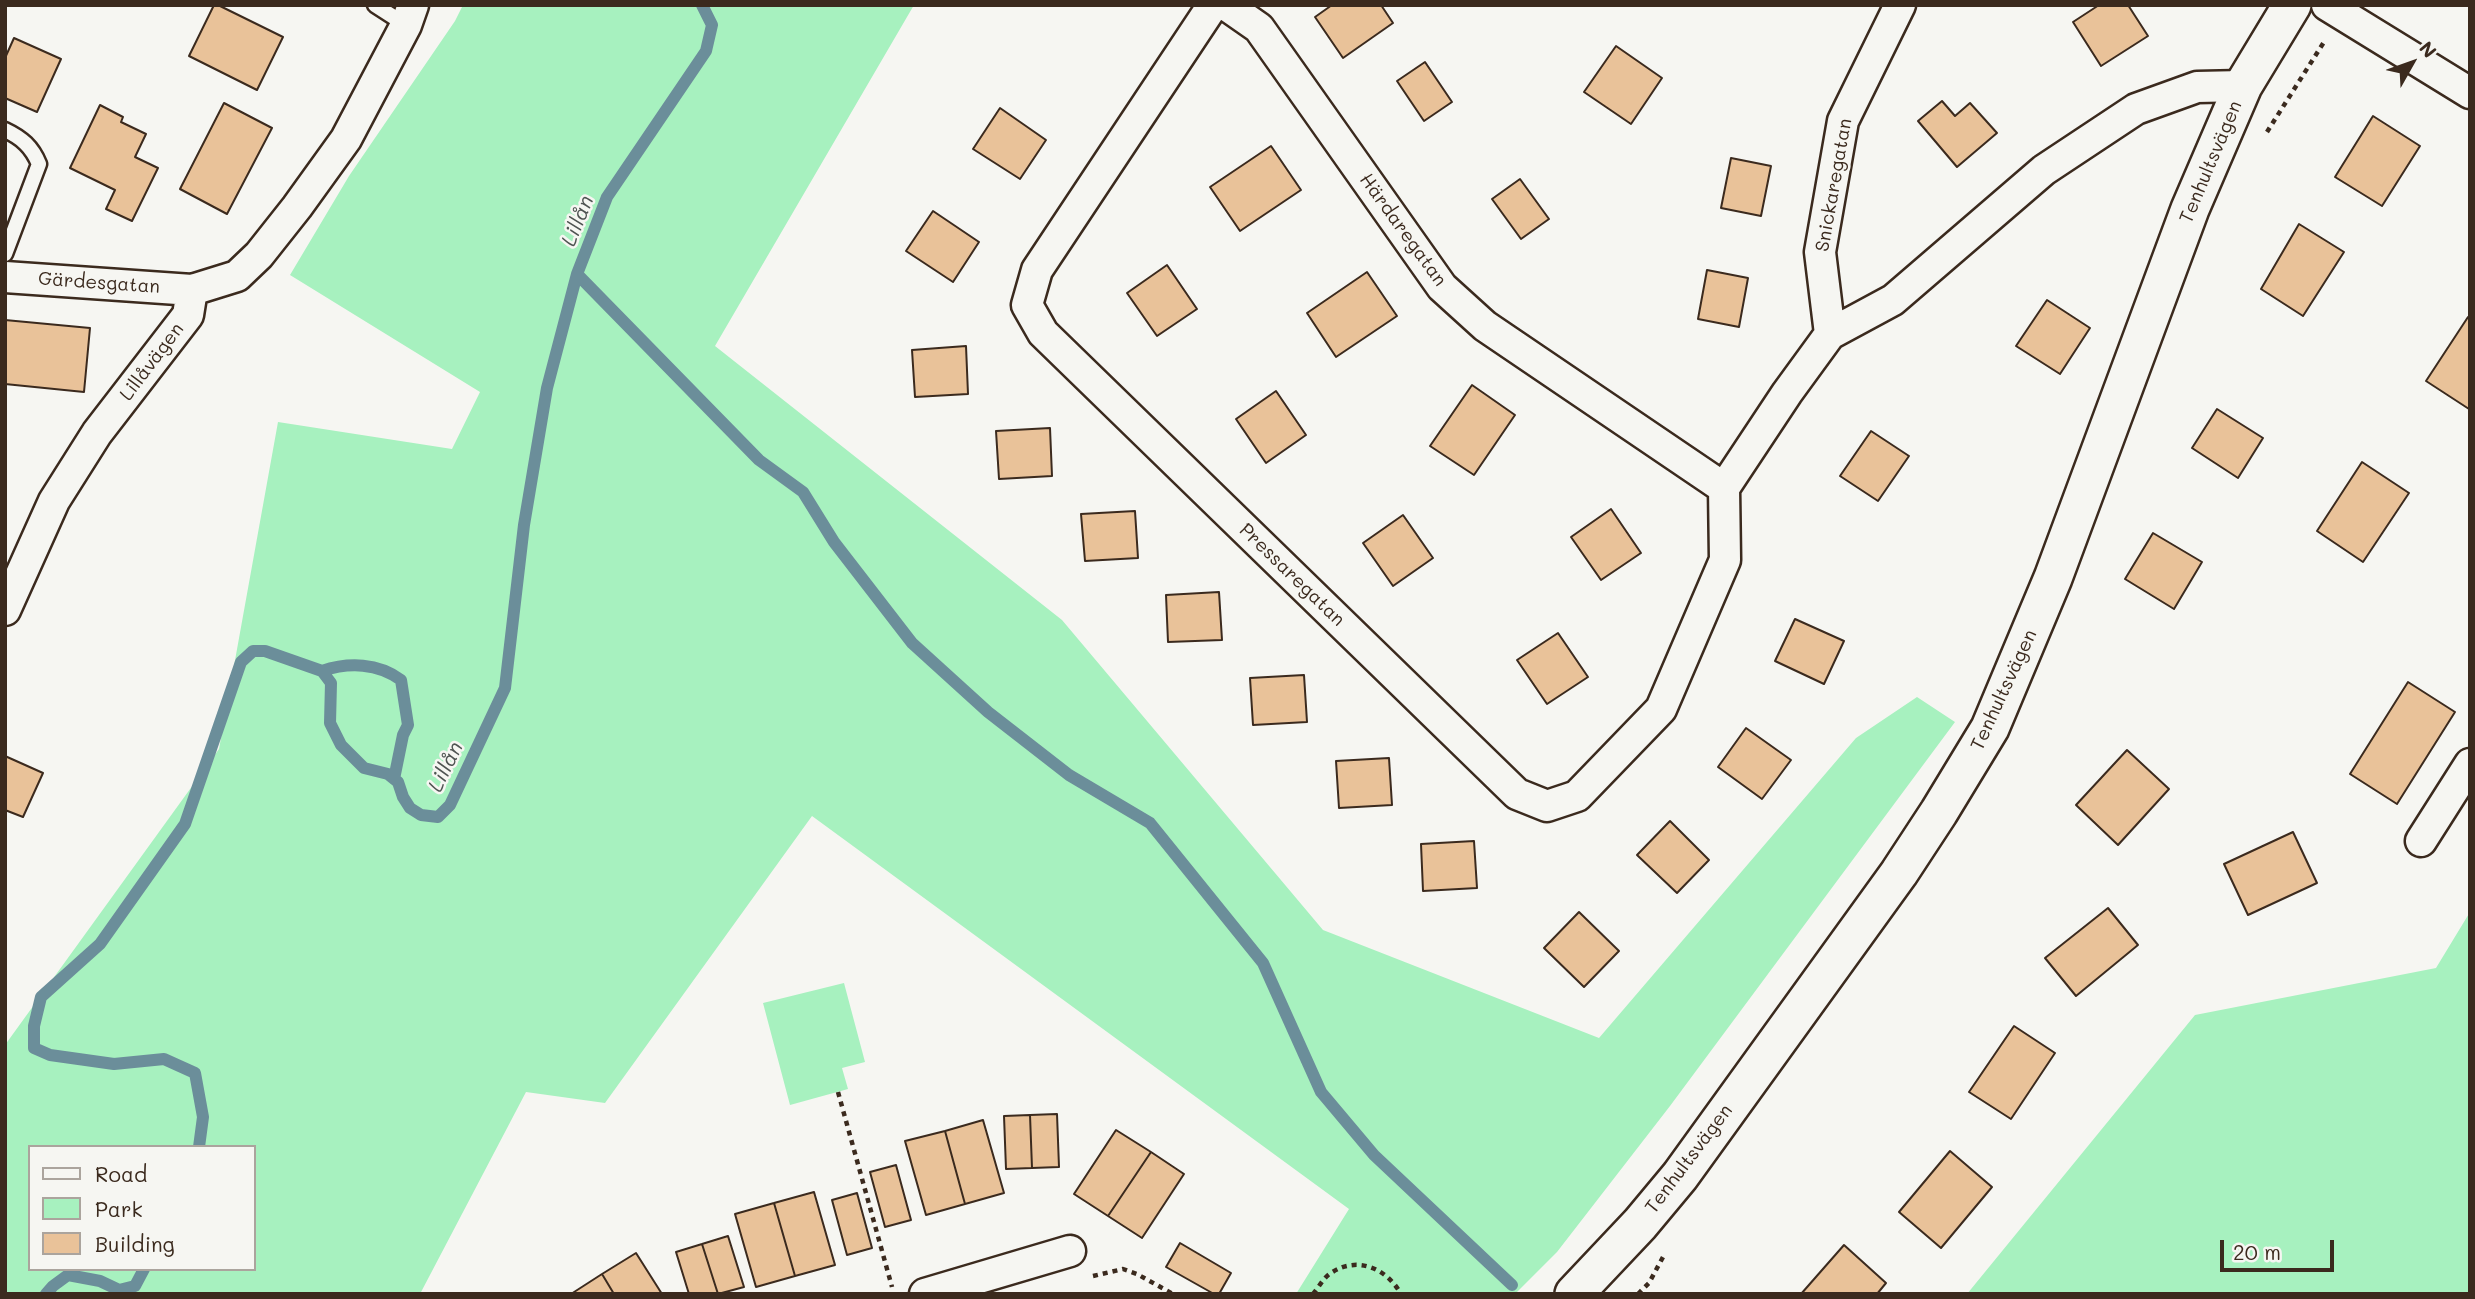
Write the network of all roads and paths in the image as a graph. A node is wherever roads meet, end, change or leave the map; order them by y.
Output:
1 (375, 5) edge
2 (1213, 5) edge
3 (1226, 5) edge
4 (1899, 5) edge
5 (2292, 5) edge
6 (2327, 5) edge
7 (410, 15) edge
8 (2243, 86) junction
9 (2470, 93) edge
10 (5, 130) edge
11 (5, 254) edge
12 (5, 277) edge
13 (192, 290) junction
14 (1830, 334) junction
15 (1724, 488) junction
16 (5, 610) edge
17 (2470, 764) edge
18 (2421, 841) dead end
19 (838, 1092) dead end
20 (1070, 1251) joint
21 (893, 1294) edge
22 (925, 1294) edge
23 (1173, 1294) edge
24 (1313, 1294) edge
25 (1401, 1294) edge
26 (1574, 1294) edge

1 - 7 lane
2 - 15 street, Pressaregatan
3 - 15 street, Härdaregatan
4 - 14 street, Snickaregatan
5 - 8 street, Tenhultsvägen
6 - 9 street
7 - 13 street
8 - 14 street
8 - 26 street, Tenhultsvägen
10 - 11 lane
12 - 13 street, Gärdesgatan
13 - 16 street, Lillåvägen
14 - 15 street
17 - 18 street
19 - 21 path
20 - 22 street
20 - 23 path
24 - 25 path

